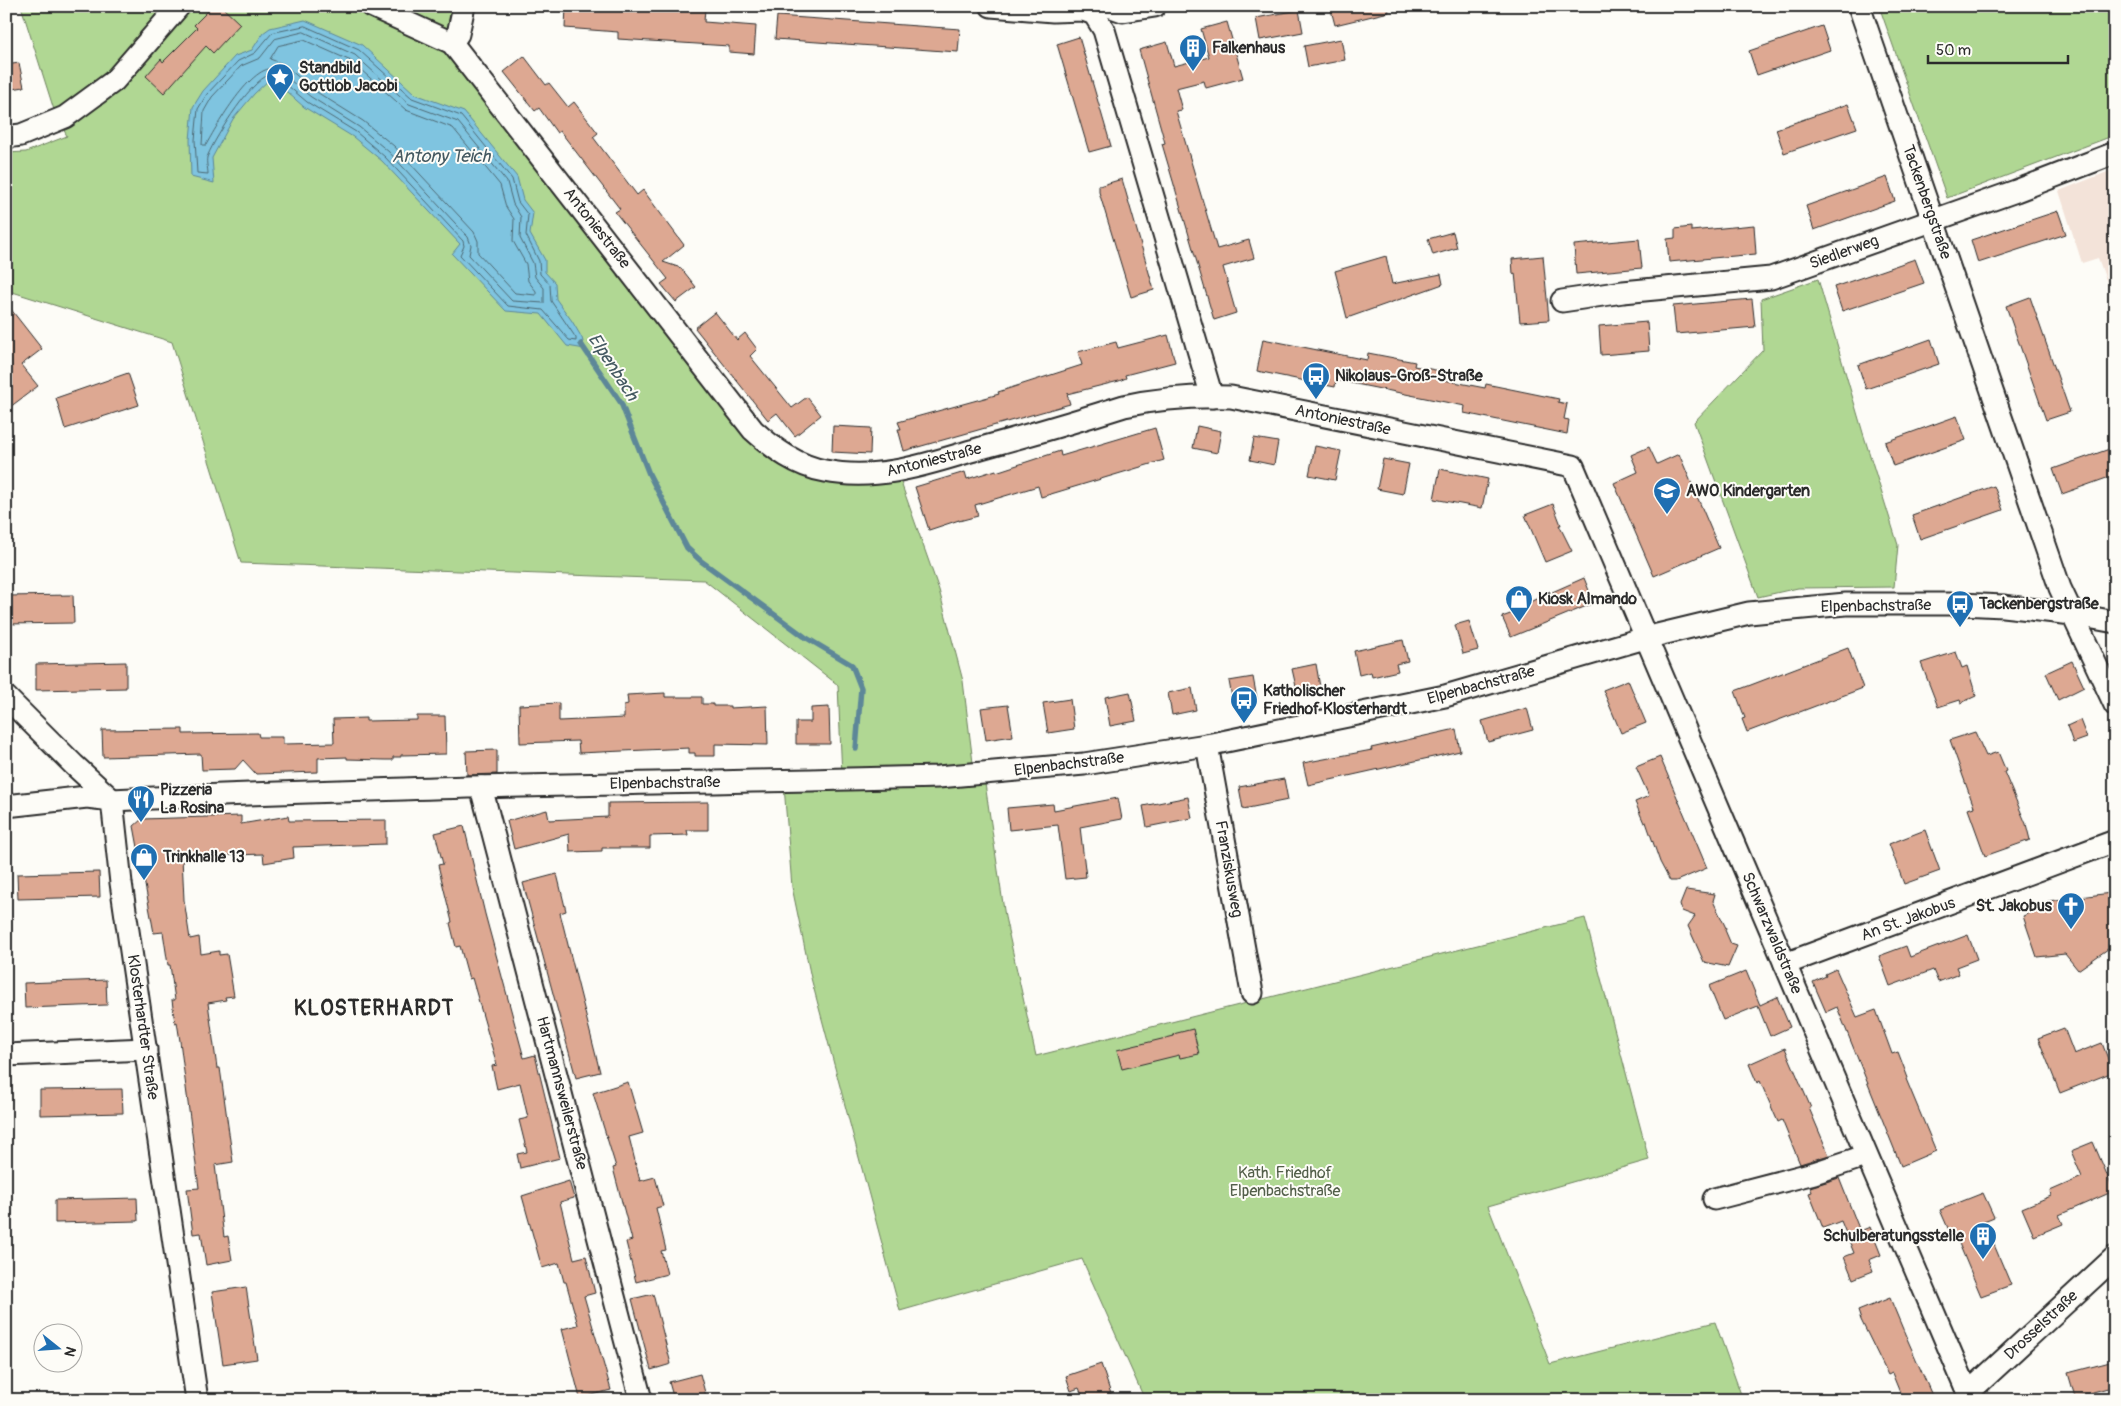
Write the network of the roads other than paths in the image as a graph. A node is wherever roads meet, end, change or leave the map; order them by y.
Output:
1 (179, 6) edge
2 (371, 6) edge
3 (464, 6) edge
4 (991, 6) edge
5 (1155, 6) edge
6 (1859, 6) edge
7 (1102, 10) edge
8 (452, 43) junction
9 (6, 137) edge
10 (2115, 153) edge
11 (1933, 220) junction
12 (1562, 301) dead end
13 (1212, 397) junction
14 (1573, 466) joint
15 (2072, 614) junction
16 (2115, 622) edge
17 (1646, 638) junction
18 (6, 697) edge
19 (2115, 706) edge
20 (1206, 745) junction
21 (481, 787) junction
22 (112, 800) junction
23 (6, 806) edge
24 (2115, 842) edge
25 (1785, 964) junction
26 (1252, 993) dead end
27 (146, 1049) junction
28 (6, 1055) edge
29 (1865, 1156) junction
30 (1714, 1199) dead end
31 (2115, 1257) edge
32 (1970, 1396) edge
33 (197, 1400) edge
34 (641, 1400) edge

1 - 9 street
2 - 8 street, Antoniestraße
3 - 8 street
4 - 7 street
5 - 7 street
6 - 11 street, Tackenbergstraße
7 - 13 street
8 - 13 street, Antoniestraße
10 - 11 street, Siedlerweg
11 - 12 street, Siedlerweg
11 - 15 street, Tackenbergstraße
13 - 14 street, Antoniestraße
14 - 17 street, Schwarzwaldstraße
15 - 16 street, Elpenbachstraße
15 - 17 street, Elpenbachstraße
15 - 19 street, Tackenbergstraße
17 - 20 street, Elpenbachstraße
17 - 25 street, Schwarzwaldstraße
18 - 22 street
20 - 21 street, Elpenbachstraße
20 - 26 street, Franziskusweg
21 - 22 street, Elpenbachstraße
21 - 34 street, Hartmannsweilerstraße
22 - 23 street, Elpenbachstraße
22 - 27 street, Klosterhardter Straße
24 - 25 street, An St. Jakobus
25 - 29 street, Schwarzwaldstraße
27 - 28 street
27 - 33 street, Klosterhardter Straße
29 - 30 street
29 - 32 street, Schwarzwaldstraße
31 - 32 street, Drosselstraße

